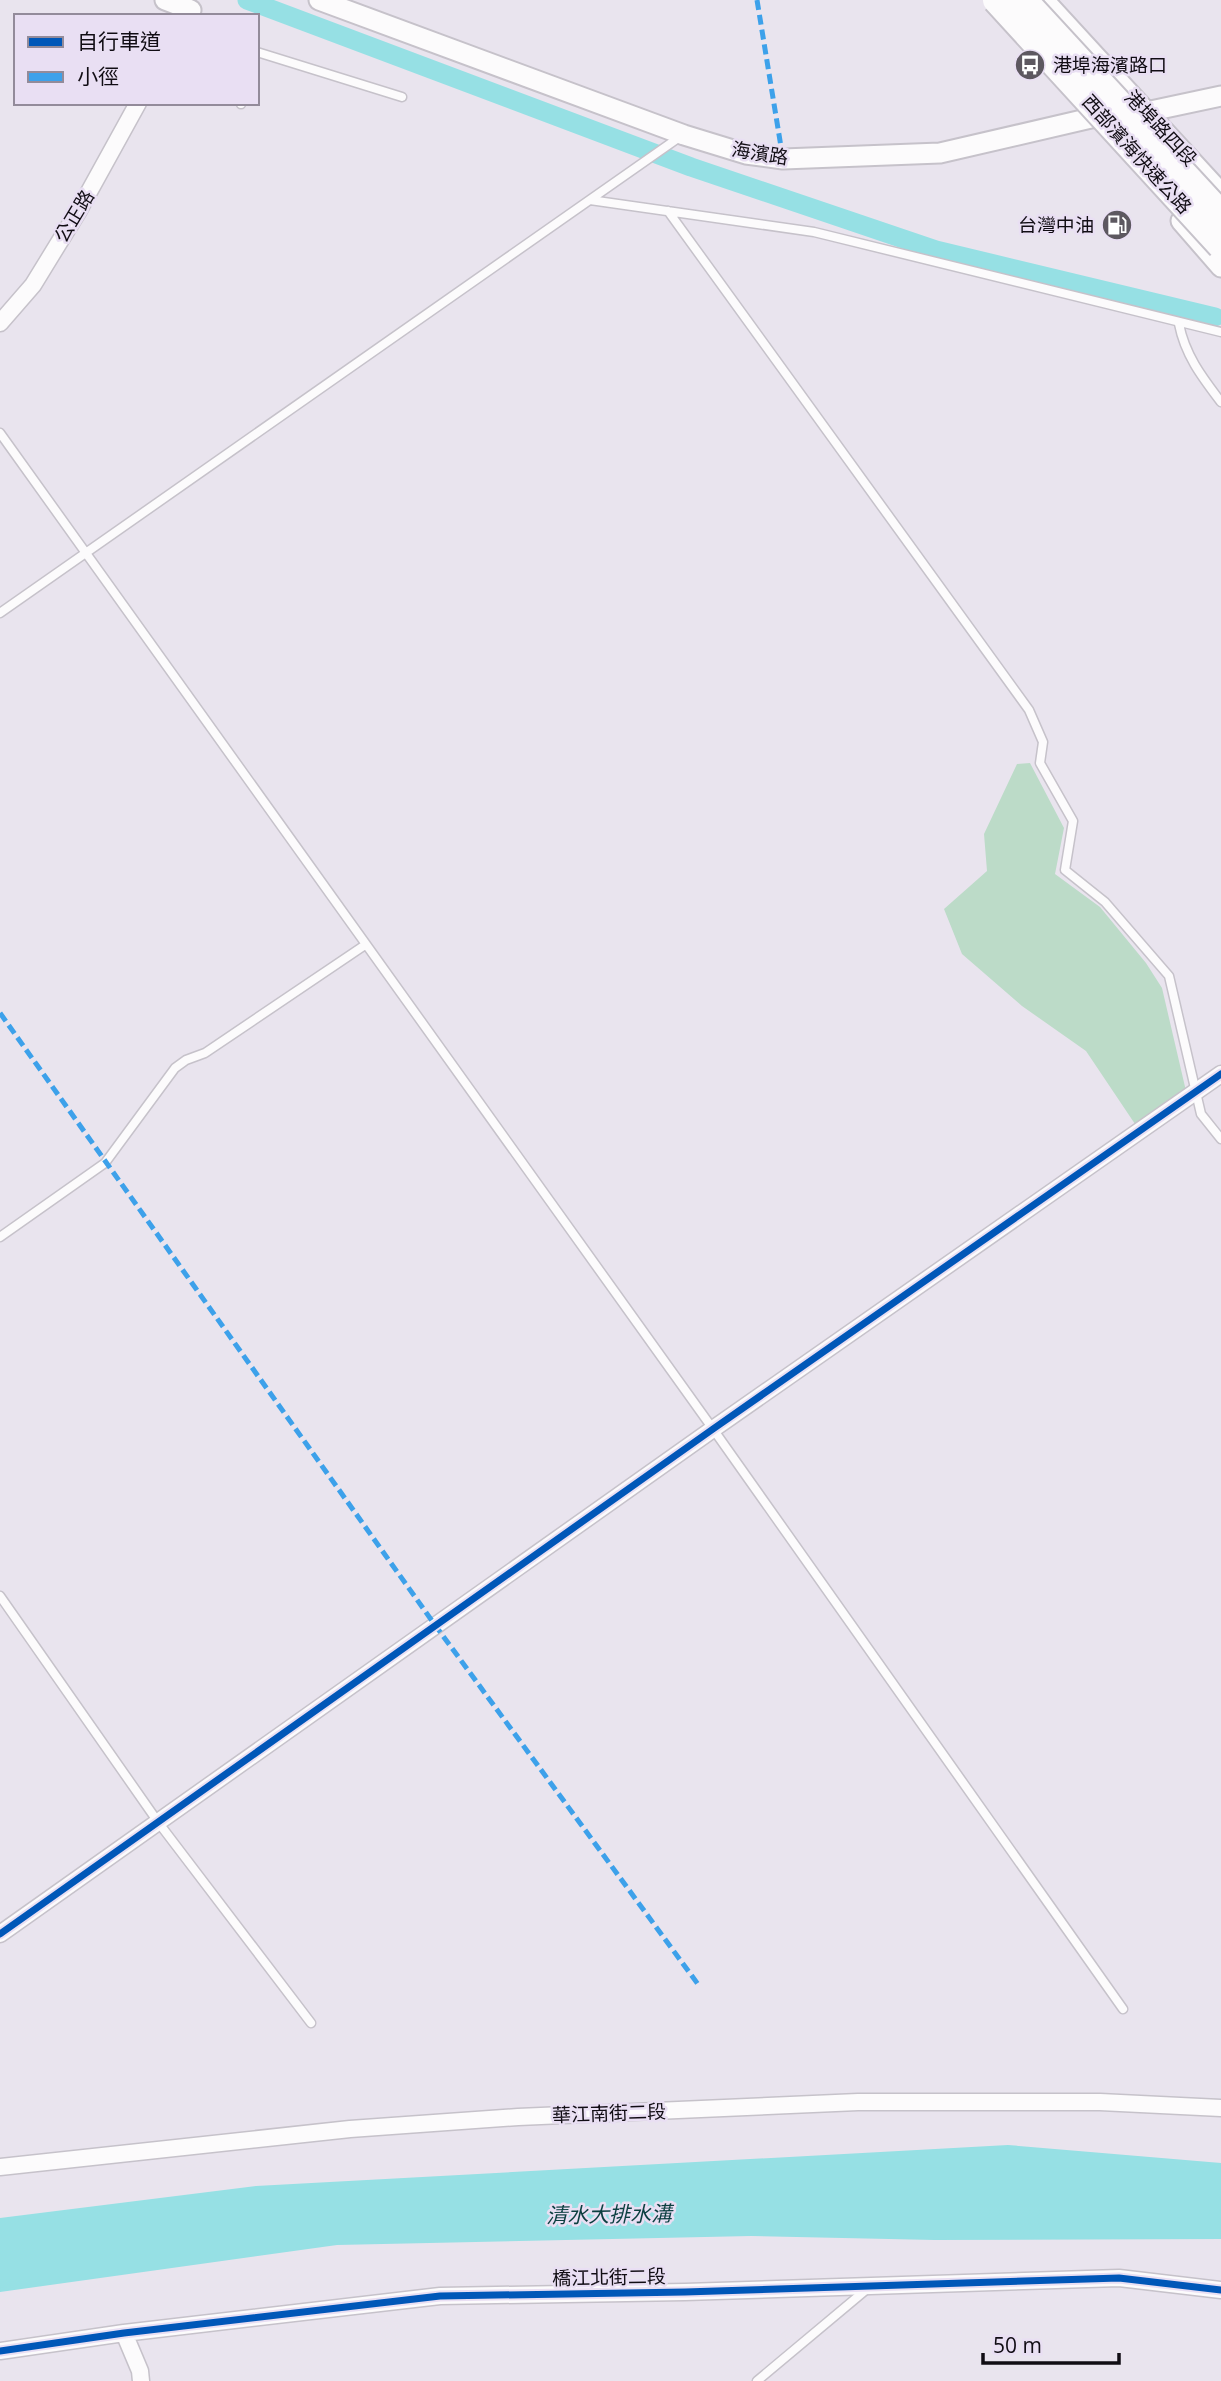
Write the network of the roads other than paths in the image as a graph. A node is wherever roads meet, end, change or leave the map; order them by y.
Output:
1 (165, 0) edge
2 (319, 0) edge
3 (980, 0) edge
4 (996, 0) edge
5 (1024, 0) edge
6 (1044, 0) edge
7 (193, 10) edge
8 (259, 53) edge
9 (1221, 96) edge
10 (402, 97) dead end
11 (137, 105) edge
12 (1146, 112) junction
13 (1091, 118) junction
14 (676, 140) junction
15 (1221, 193) edge
16 (590, 200) junction
17 (668, 211) junction
18 (1221, 214) edge
19 (1221, 246) edge
20 (1221, 267) edge
21 (0, 323) edge
22 (1179, 324) junction
23 (1221, 332) edge
24 (1221, 402) edge
25 (0, 433) edge
26 (86, 552) junction
27 (0, 614) edge
28 (365, 945) junction
29 (1221, 1073) edge
30 (1196, 1091) junction
31 (1221, 1139) edge
32 (0, 1237) edge
33 (713, 1429) junction
34 (0, 1596) edge
35 (158, 1822) junction
36 (0, 1934) edge
37 (1124, 2009) dead end
38 (311, 2023) dead end
39 (1221, 2108) edge
40 (0, 2167) edge
41 (870, 2286) junction
42 (1221, 2290) edge
43 (124, 2333) junction
44 (0, 2351) edge
45 (141, 2381) edge
46 (757, 2381) edge

1 - 7 street
2 - 14 street, 海濱路
3 - 13 street
4 - 19 highway, 西部濱海快速公路, bridge
5 - 18 highway, 西部濱海快速公路, bridge
6 - 12 street, 港埠路四段
8 - 10 lane
9 - 12 street, 海濱路
11 - 21 street, 公正路
12 - 13 street, 海濱路
12 - 15 street, 港埠路四段
13 - 14 street, 海濱路
13 - 20 street
14 - 16 lane
16 - 17 lane
16 - 26 lane
17 - 22 lane
17 - 30 lane
22 - 23 lane
22 - 24 lane
25 - 26 lane
26 - 27 lane
26 - 28 lane
28 - 32 lane
28 - 33 lane
29 - 30 street
30 - 31 lane
30 - 33 street
33 - 35 street
33 - 37 lane
34 - 35 lane
35 - 36 street
35 - 38 lane
39 - 40 street, 華江南街二段
41 - 42 street, 橋江北街二段
41 - 43 street, 橋江北街二段
41 - 46 lane
43 - 44 street, 橋江北街二段
43 - 45 street

